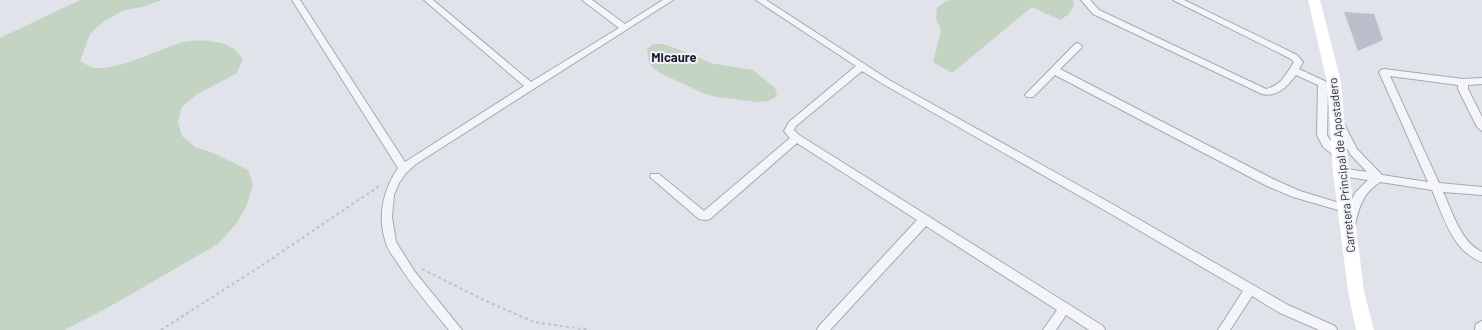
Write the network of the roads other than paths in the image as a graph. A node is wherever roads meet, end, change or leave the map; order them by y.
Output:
1 (296, 0) edge
2 (428, 0) edge
3 (586, 0) edge
4 (669, 0) edge
5 (760, 0) edge
6 (1085, 0) edge
7 (1177, 0) edge
8 (1314, 0) edge
9 (625, 28) junction
10 (1078, 46) dead end
11 (862, 66) junction
12 (1054, 70) junction
13 (1293, 70) junction
14 (1482, 81) edge
15 (1463, 82) junction
16 (1329, 86) junction
17 (531, 87) junction
18 (1030, 95) dead end
19 (1338, 118) junction
20 (1482, 127) edge
21 (796, 138) junction
22 (1340, 156) junction
23 (404, 169) junction
24 (1341, 172) junction
25 (655, 177) dead end
26 (1379, 178) junction
27 (1436, 187) junction
28 (1482, 191) edge
29 (1345, 208) junction
30 (925, 219) junction
31 (1348, 232) junction
32 (1482, 257) edge
33 (1250, 289) junction
34 (1065, 308) junction
35 (1482, 326) edge
36 (456, 330) edge
37 (823, 330) edge
38 (1049, 330) edge
39 (1099, 330) edge
40 (1224, 330) edge
41 (1332, 330) edge
42 (1365, 330) edge
43 (1482, 330) edge

1 - 23 street
2 - 17 street
3 - 9 street
4 - 9 street
5 - 11 street
6 - 13 street
7 - 13 street
8 - 16 street, Carretera Principal de Apostadero
9 - 17 street
10 - 12 street
11 - 21 street
11 - 33 street
12 - 18 street
12 - 29 street
13 - 16 street
14 - 15 street
15 - 20 street
15 - 27 street
16 - 19 street, Carretera Principal de Apostadero
16 - 22 street
17 - 23 street
19 - 22 street, Carretera Principal de Apostadero
19 - 26 street
21 - 25 street
21 - 30 street
22 - 24 street, Carretera Principal de Apostadero
23 - 36 street
24 - 26 street
24 - 29 street, Carretera Principal de Apostadero
26 - 27 street
26 - 31 street
27 - 28 street
27 - 32 street
29 - 31 street, Carretera Principal de Apostadero
30 - 34 street
30 - 37 street
31 - 42 street, Carretera Principal de Apostadero
33 - 40 street
33 - 41 street
34 - 38 street
34 - 39 street
35 - 43 street

